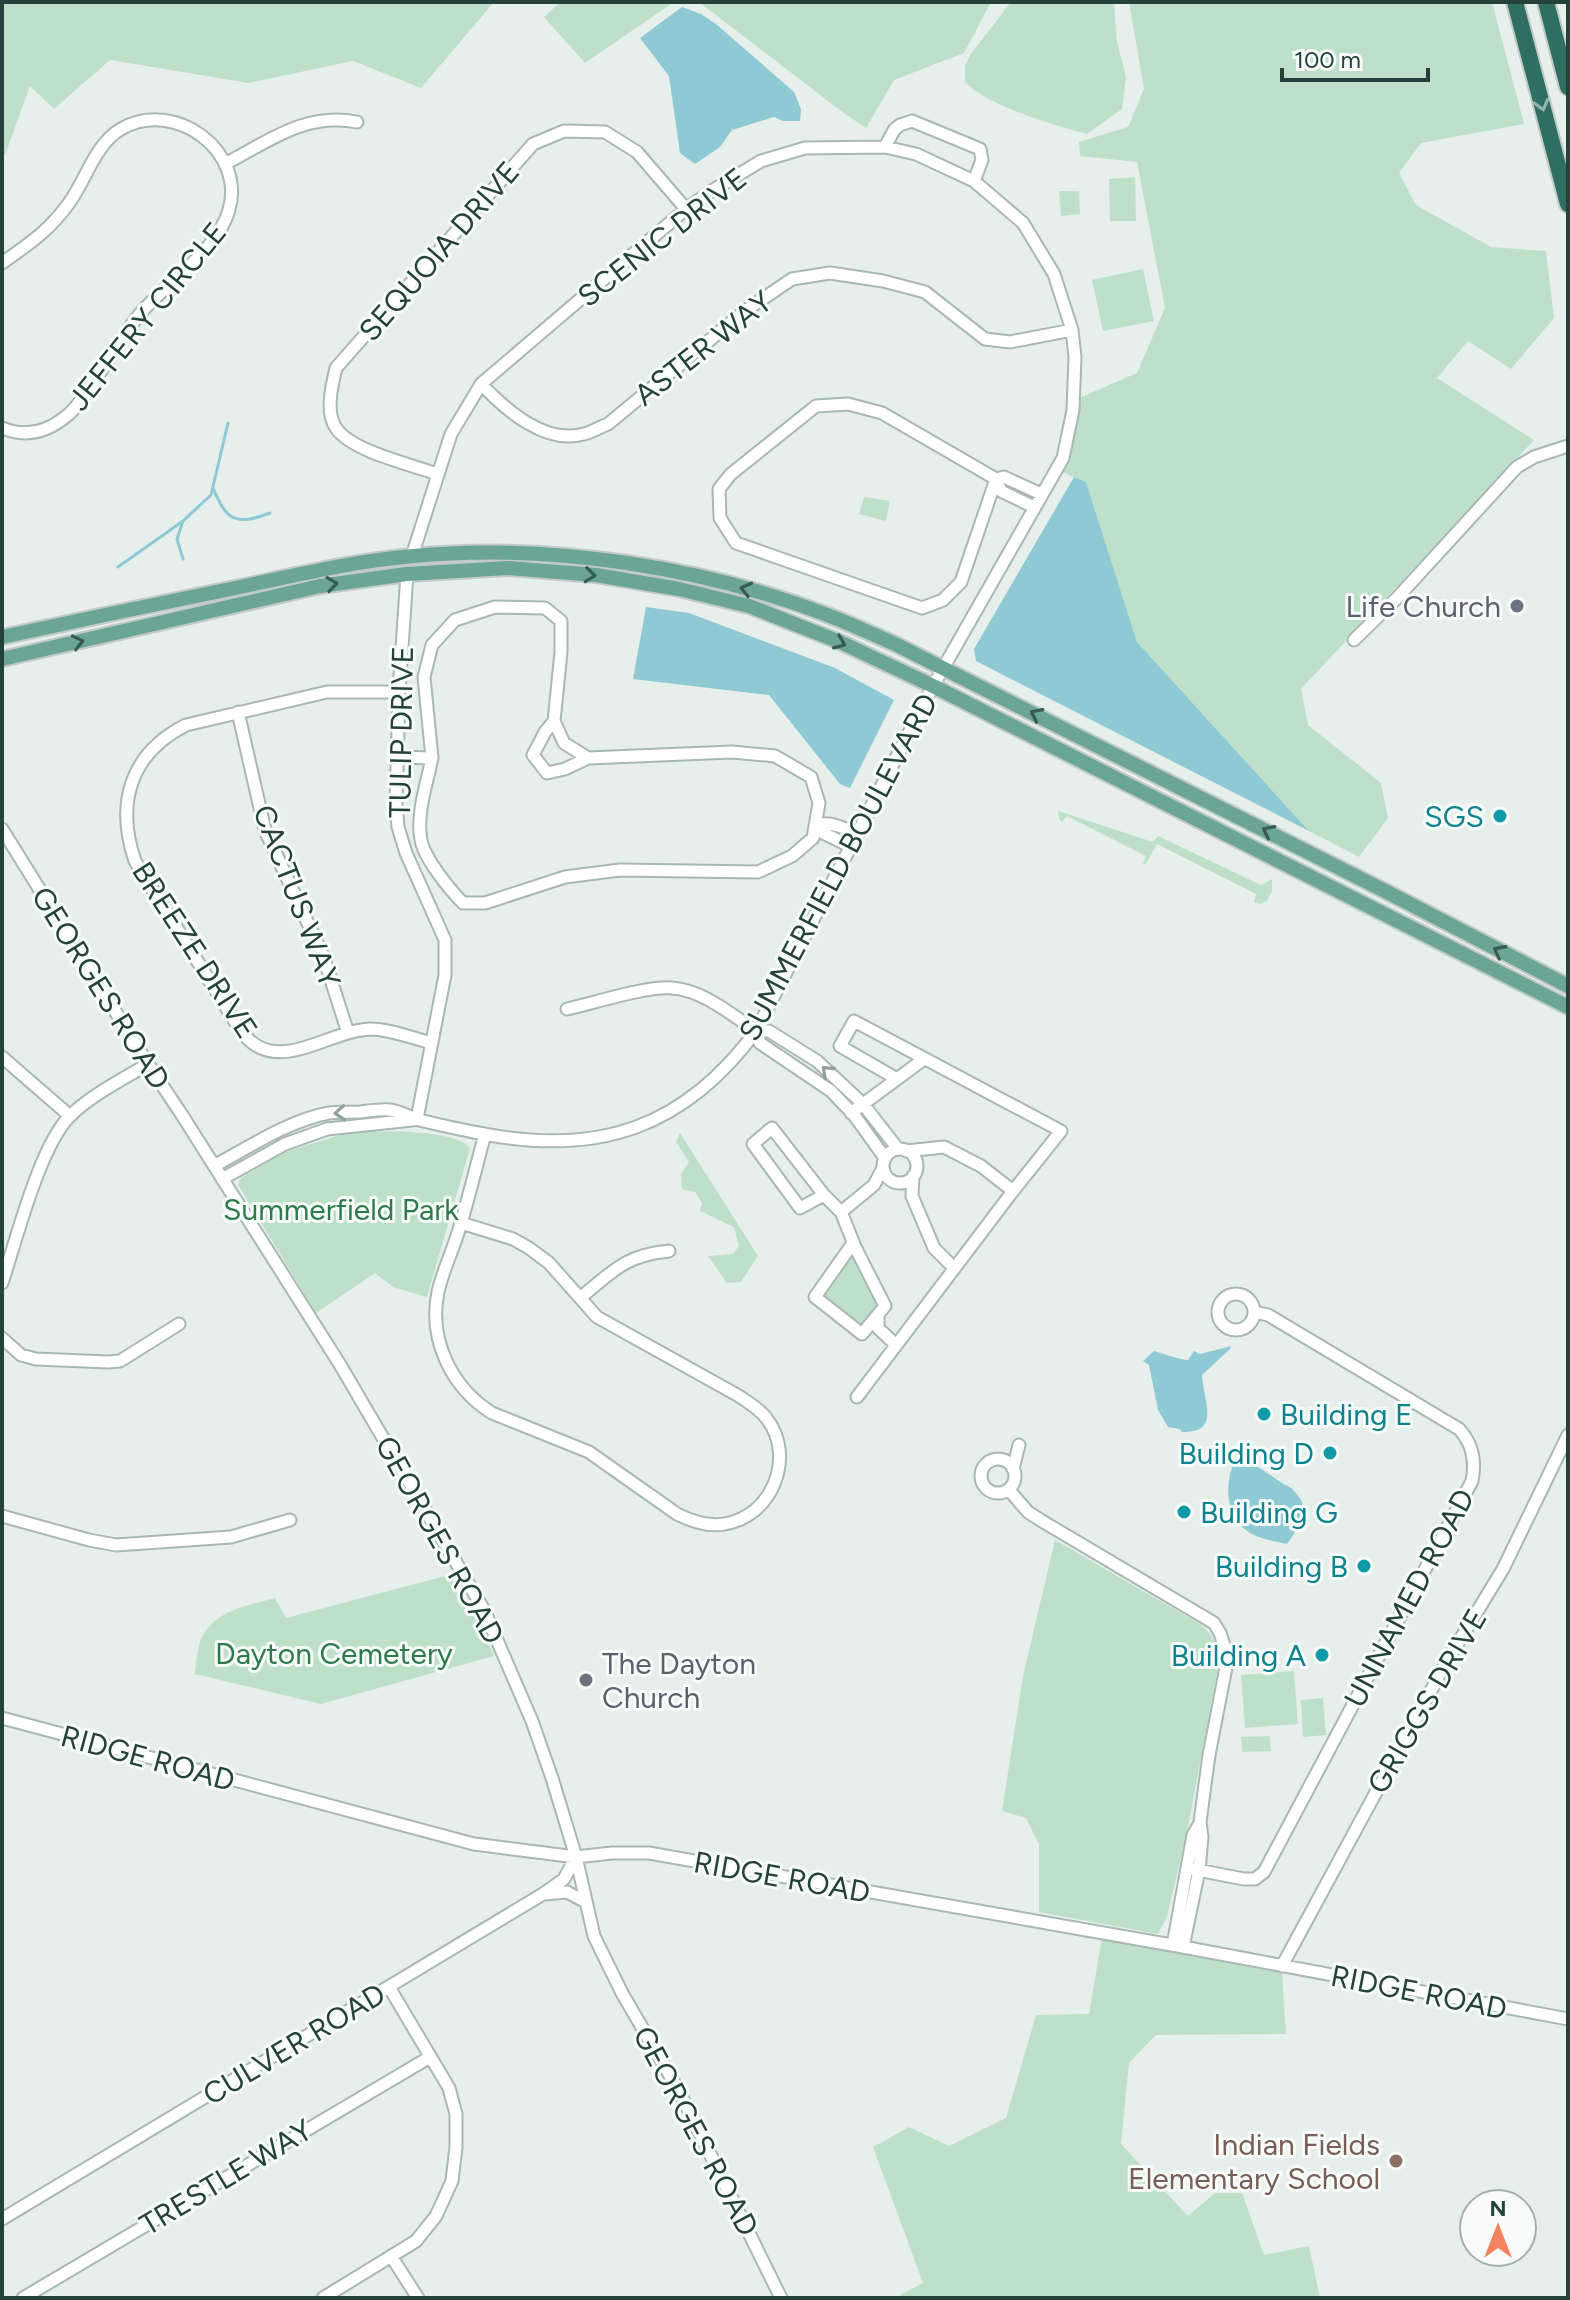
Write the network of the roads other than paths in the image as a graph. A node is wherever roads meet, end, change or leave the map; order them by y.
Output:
1 (1515, 2) edge
2 (1546, 2) edge
3 (1568, 87) edge
4 (357, 122) dead end
5 (885, 147) junction
6 (225, 164) junction
7 (974, 181) junction
8 (1568, 204) edge
9 (686, 209) junction
10 (2, 263) edge
11 (1072, 330) junction
12 (481, 384) junction
13 (2, 428) edge
14 (1568, 446) edge
15 (437, 474) junction
16 (996, 479) junction
17 (1041, 494) junction
18 (1034, 507) junction
19 (412, 556) junction
20 (407, 574) junction
21 (2, 637) edge
22 (1354, 640) dead end
23 (2, 659) edge
24 (944, 667) junction
25 (933, 686) junction
26 (399, 692) junction
27 (238, 712) junction
28 (554, 721) junction
29 (397, 757) junction
30 (432, 758) junction
31 (588, 758) junction
32 (815, 825) junction
33 (2, 829) edge
34 (858, 834) junction
35 (852, 847) junction
36 (1568, 986) edge
37 (1568, 1007) edge
38 (567, 1009) dead end
39 (756, 1031) junction
40 (348, 1033) junction
41 (432, 1043) junction
42 (2, 1057) edge
43 (924, 1059) junction
44 (148, 1064) junction
45 (897, 1079) junction
46 (863, 1104) junction
47 (851, 1113) junction
48 (70, 1116) junction
49 (417, 1119) junction
50 (485, 1134) junction
51 (927, 1148) junction
52 (902, 1150) junction
53 (884, 1163) junction
54 (917, 1163) junction
55 (214, 1166) junction
56 (913, 1176) junction
57 (222, 1179) junction
58 (895, 1182) junction
59 (874, 1185) junction
60 (1013, 1191) junction
61 (824, 1195) junction
62 (912, 1196) junction
63 (841, 1212) junction
64 (461, 1223) junction
65 (854, 1244) junction
66 (669, 1251) dead end
67 (954, 1268) junction
68 (2, 1283) edge
69 (580, 1298) junction
70 (1254, 1312) dead end
71 (878, 1317) junction
72 (179, 1324) dead end
73 (2, 1338) edge
74 (896, 1345) junction
75 (857, 1397) dead end
76 (1568, 1435) edge
77 (1019, 1445) dead end
78 (1013, 1469) junction
79 (1009, 1490) junction
80 (2, 1516) edge
81 (290, 1520) dead end
82 (2, 1718) edge
83 (576, 1857) junction
84 (1193, 1869) junction
85 (543, 1894) junction
86 (584, 1901) junction
87 (1178, 1946) junction
88 (1282, 1966) junction
89 (389, 1987) junction
90 (1568, 2019) edge
91 (430, 2057) junction
92 (2, 2219) edge
93 (391, 2256) junction
94 (23, 2298) edge
95 (323, 2298) edge
96 (418, 2298) edge
97 (781, 2298) edge

1 -> 8 highway
2 - 3 highway
4 - 6 street
5 - 7 street, SCENIC DRIVE
5 - 7 street
5 - 9 street, SCENIC DRIVE
6 - 10 street
6 - 13 street, JEFFERY CIRCLE
7 - 11 street, SCENIC DRIVE
9 - 12 street, SCENIC DRIVE
9 - 15 street, SEQUOIA DRIVE
11 - 12 street, ASTER WAY
11 - 17 street, SCENIC DRIVE
12 - 15 street, SCENIC DRIVE
14 - 22 street
15 - 19 street, SCENIC DRIVE
16 - 16 street
16 - 17 street
16 - 18 street
17 - 18 street, SCENIC DRIVE
18 - 24 street, SCENIC DRIVE
19 - 21 main road
24 -> 19 main road
23 -> 20 main road
20 -> 25 main road
20 - 26 street, TULIP DRIVE
24 - 25 street, SUMMERFIELD BOULEVARD
36 -> 24 main road
25 - 34 street, SUMMERFIELD BOULEVARD
25 - 37 main road
26 - 27 street, BREEZE DRIVE
26 - 29 street, TULIP DRIVE
27 - 40 street, CACTUS WAY
27 - 40 street, BREEZE DRIVE
28 - 30 street
28 - 31 street
28 - 31 street
29 - 30 street
29 - 41 street, TULIP DRIVE
30 - 32 street
31 - 32 street
32 - 34 street
32 - 35 street
33 - 44 street, GEORGES ROAD
34 - 35 street, SUMMERFIELD BOULEVARD
35 - 39 street, SUMMERFIELD BOULEVARD
38 - 39 street
46 -> 39 street
39 - 47 street
39 - 50 street, SUMMERFIELD BOULEVARD
40 - 41 street, BREEZE DRIVE
41 - 49 street, TULIP DRIVE
42 - 48 street
43 - 45 street
43 - 45 street
43 - 60 street
44 - 48 street
44 - 55 street, GEORGES ROAD
45 - 46 street
46 - 47 street
46 - 52 street
47 - 53 street
48 - 68 street
49 - 50 street, SUMMERFIELD BOULEVARD
49 -> 55 street, SUMMERFIELD BOULEVARD
49 - 57 street, SUMMERFIELD BOULEVARD
50 - 64 street
51 - 52 street
51 - 54 street
51 - 60 street
52 - 53 street
52 - 54 street
53 - 58 street
53 - 59 street
54 - 56 street
55 - 57 street, GEORGES ROAD
56 - 58 street
56 - 62 street
57 - 83 street, GEORGES ROAD
58 - 59 street
58 - 62 street
59 - 63 street
60 - 67 street
61 - 61 street
61 - 63 street
62 - 67 street
63 - 65 street
64 - 69 street
64 - 69 street
65 - 71 street
65 - 71 street
66 - 69 street
67 - 74 street
70 - 84 street, UNNAMED ROAD
71 - 74 street
72 - 73 street
74 - 75 street
76 - 88 street, GRIGGS DRIVE
77 - 78 street
78 - 79 street
78 - 79 street
79 - 84 street
80 - 81 street
82 - 83 street, RIDGE ROAD
83 - 85 street, CULVER ROAD
83 - 86 street, GEORGES ROAD
83 - 87 street, RIDGE ROAD
84 - 87 street
85 - 86 street
85 - 89 street, CULVER ROAD
86 - 97 street, GEORGES ROAD
87 - 88 street, RIDGE ROAD
88 - 90 street, RIDGE ROAD
89 - 91 street
89 - 92 street, CULVER ROAD
91 - 93 street
91 - 94 street, TRESTLE WAY
93 - 95 street
93 - 96 street

